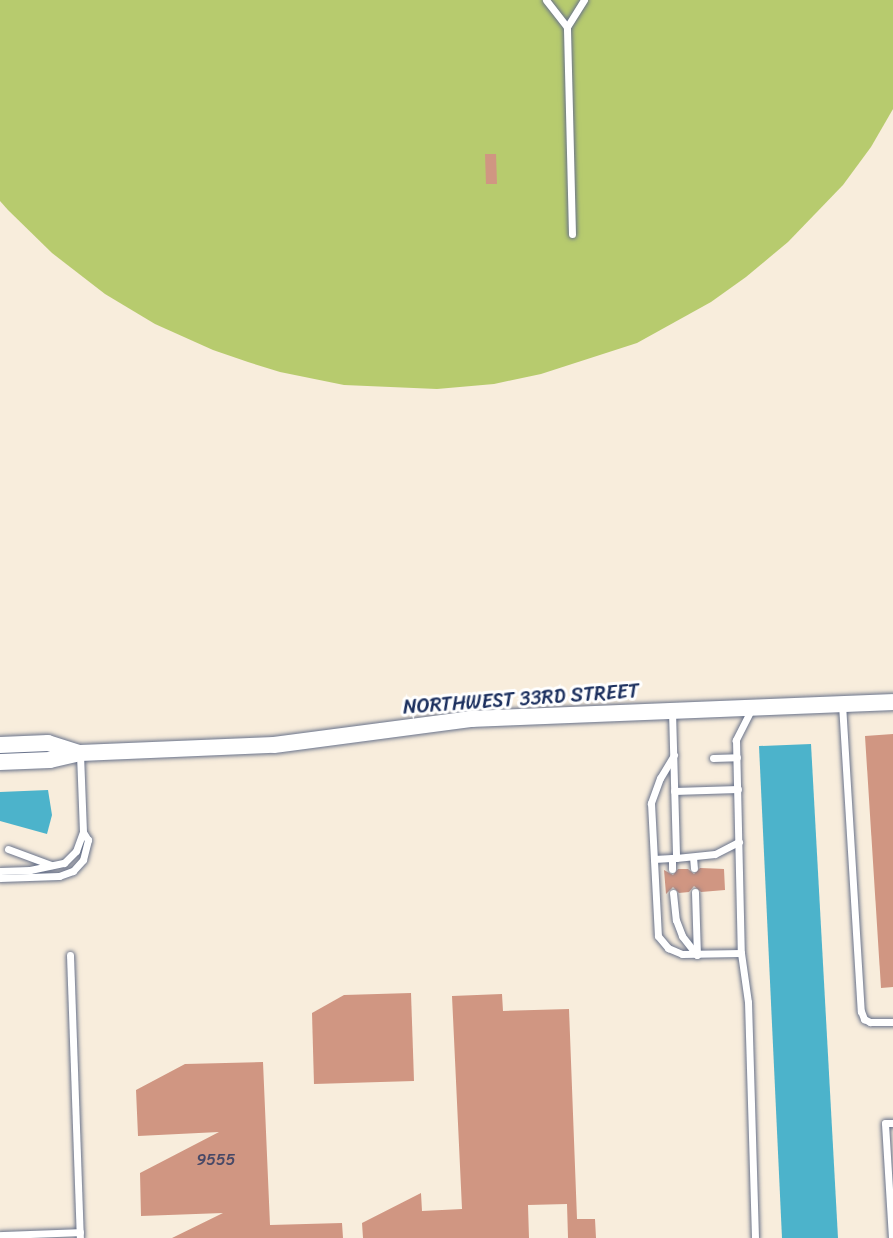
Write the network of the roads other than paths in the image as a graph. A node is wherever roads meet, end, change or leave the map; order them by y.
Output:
1 (546, 0) edge
2 (584, 0) edge
3 (567, 27) junction
4 (572, 234) dead end
5 (893, 702) edge
6 (843, 704) junction
7 (753, 708) junction
8 (672, 710) junction
9 (0, 745) edge
10 (80, 753) junction
11 (674, 755) junction
12 (737, 757) junction
13 (713, 758) dead end
14 (0, 762) edge
15 (738, 789) junction
16 (674, 791) junction
17 (83, 832) junction
18 (739, 842) junction
19 (8, 849) dead end
20 (693, 857) junction
21 (674, 858) junction
22 (654, 859) junction
23 (56, 866) junction
24 (694, 868) dead end
25 (672, 869) dead end
26 (0, 871) edge
27 (0, 878) edge
28 (695, 892) dead end
29 (673, 893) dead end
30 (741, 953) junction
31 (697, 955) junction
32 (70, 956) dead end
33 (893, 1022) edge
34 (893, 1123) edge
35 (0, 1235) edge
36 (80, 1235) edge
37 (755, 1238) edge
38 (892, 1238) edge

1 - 3 lane
2 - 3 lane
3 - 4 lane
5 - 6 street, NORTHWEST 33RD STREET
6 - 7 street, NORTHWEST 33RD STREET
6 - 33 lane
7 - 8 street, NORTHWEST 33RD STREET
7 - 12 lane
8 - 10 street, NORTHWEST 33RD STREET
8 - 11 lane
9 - 10 street, NORTHWEST 33RD STREET
10 - 14 street, NORTHWEST 33RD STREET
10 - 17 lane
11 - 16 lane
11 - 22 lane
12 - 13 lane
12 - 15 lane
15 - 16 lane
15 - 18 lane
16 - 21 lane
17 - 23 lane
17 - 27 lane
18 - 20 lane
18 - 30 lane
19 - 23 lane
20 - 21 lane
20 - 24 lane
21 - 22 lane
21 - 25 lane
22 - 31 lane
23 - 26 lane
28 - 31 lane
29 - 31 lane
30 - 31 lane
30 - 37 lane
32 - 36 lane
34 - 38 lane
35 - 36 lane

